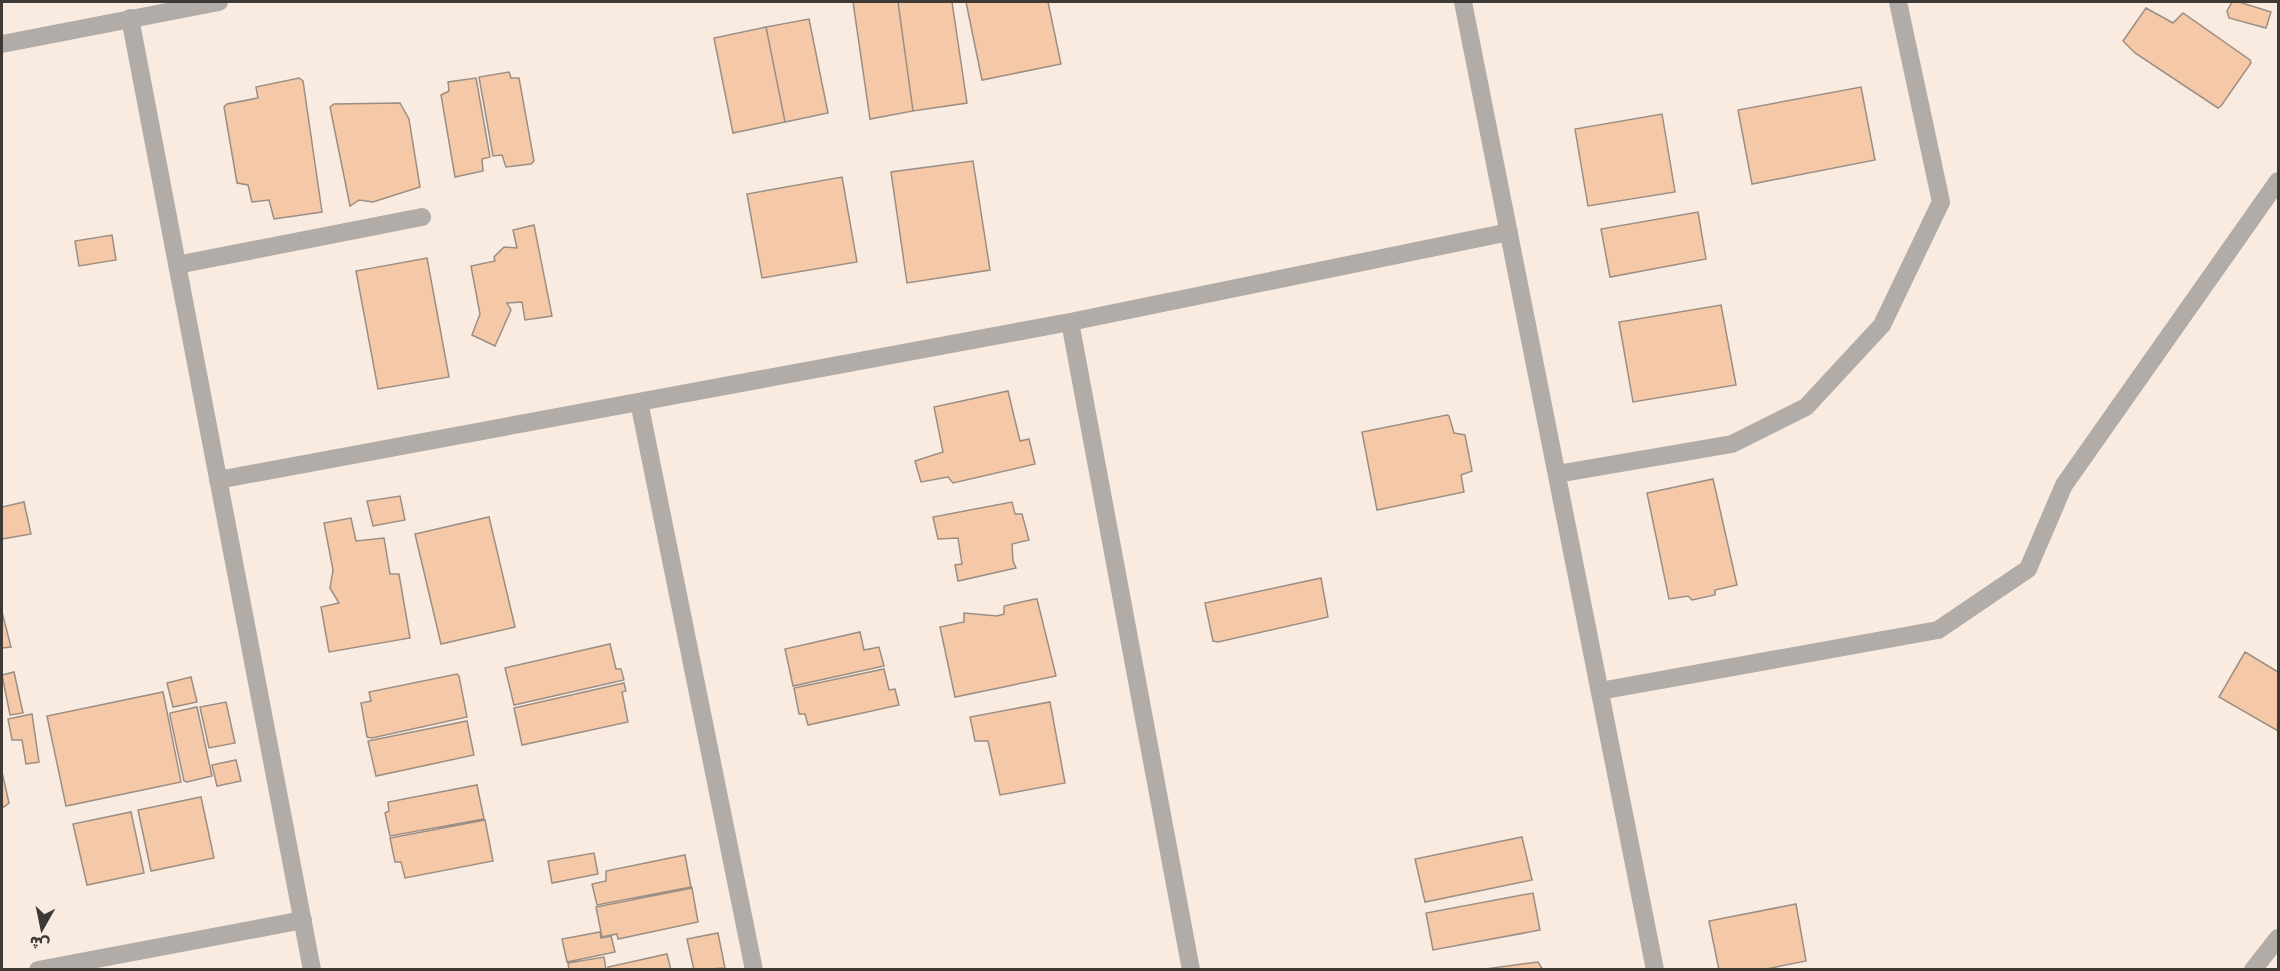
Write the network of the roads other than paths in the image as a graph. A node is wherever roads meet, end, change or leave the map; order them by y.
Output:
1 (219, 2) edge
2 (1464, 2) edge
3 (1898, 2) edge
4 (130, 18) junction
5 (2, 44) edge
6 (2278, 181) edge
7 (422, 217) dead end
8 (1509, 232) junction
9 (177, 265) junction
10 (1070, 322) junction
11 (639, 402) junction
12 (1557, 474) junction
13 (218, 480) junction
14 (1600, 691) junction
15 (303, 920) junction
16 (2278, 938) edge
17 (38, 969) edge
18 (312, 969) edge
19 (754, 969) edge
20 (1191, 969) edge
21 (1655, 969) edge
22 (2253, 969) edge

1 - 4 street
2 - 8 street
3 - 12 street
4 - 5 street
4 - 9 street
6 - 14 street
7 - 9 street
8 - 10 street
8 - 12 street
9 - 13 street
10 - 11 street
10 - 20 street
11 - 13 street
11 - 19 street
12 - 14 street
13 - 15 street
14 - 21 street
15 - 17 street
15 - 18 street
16 - 22 street

